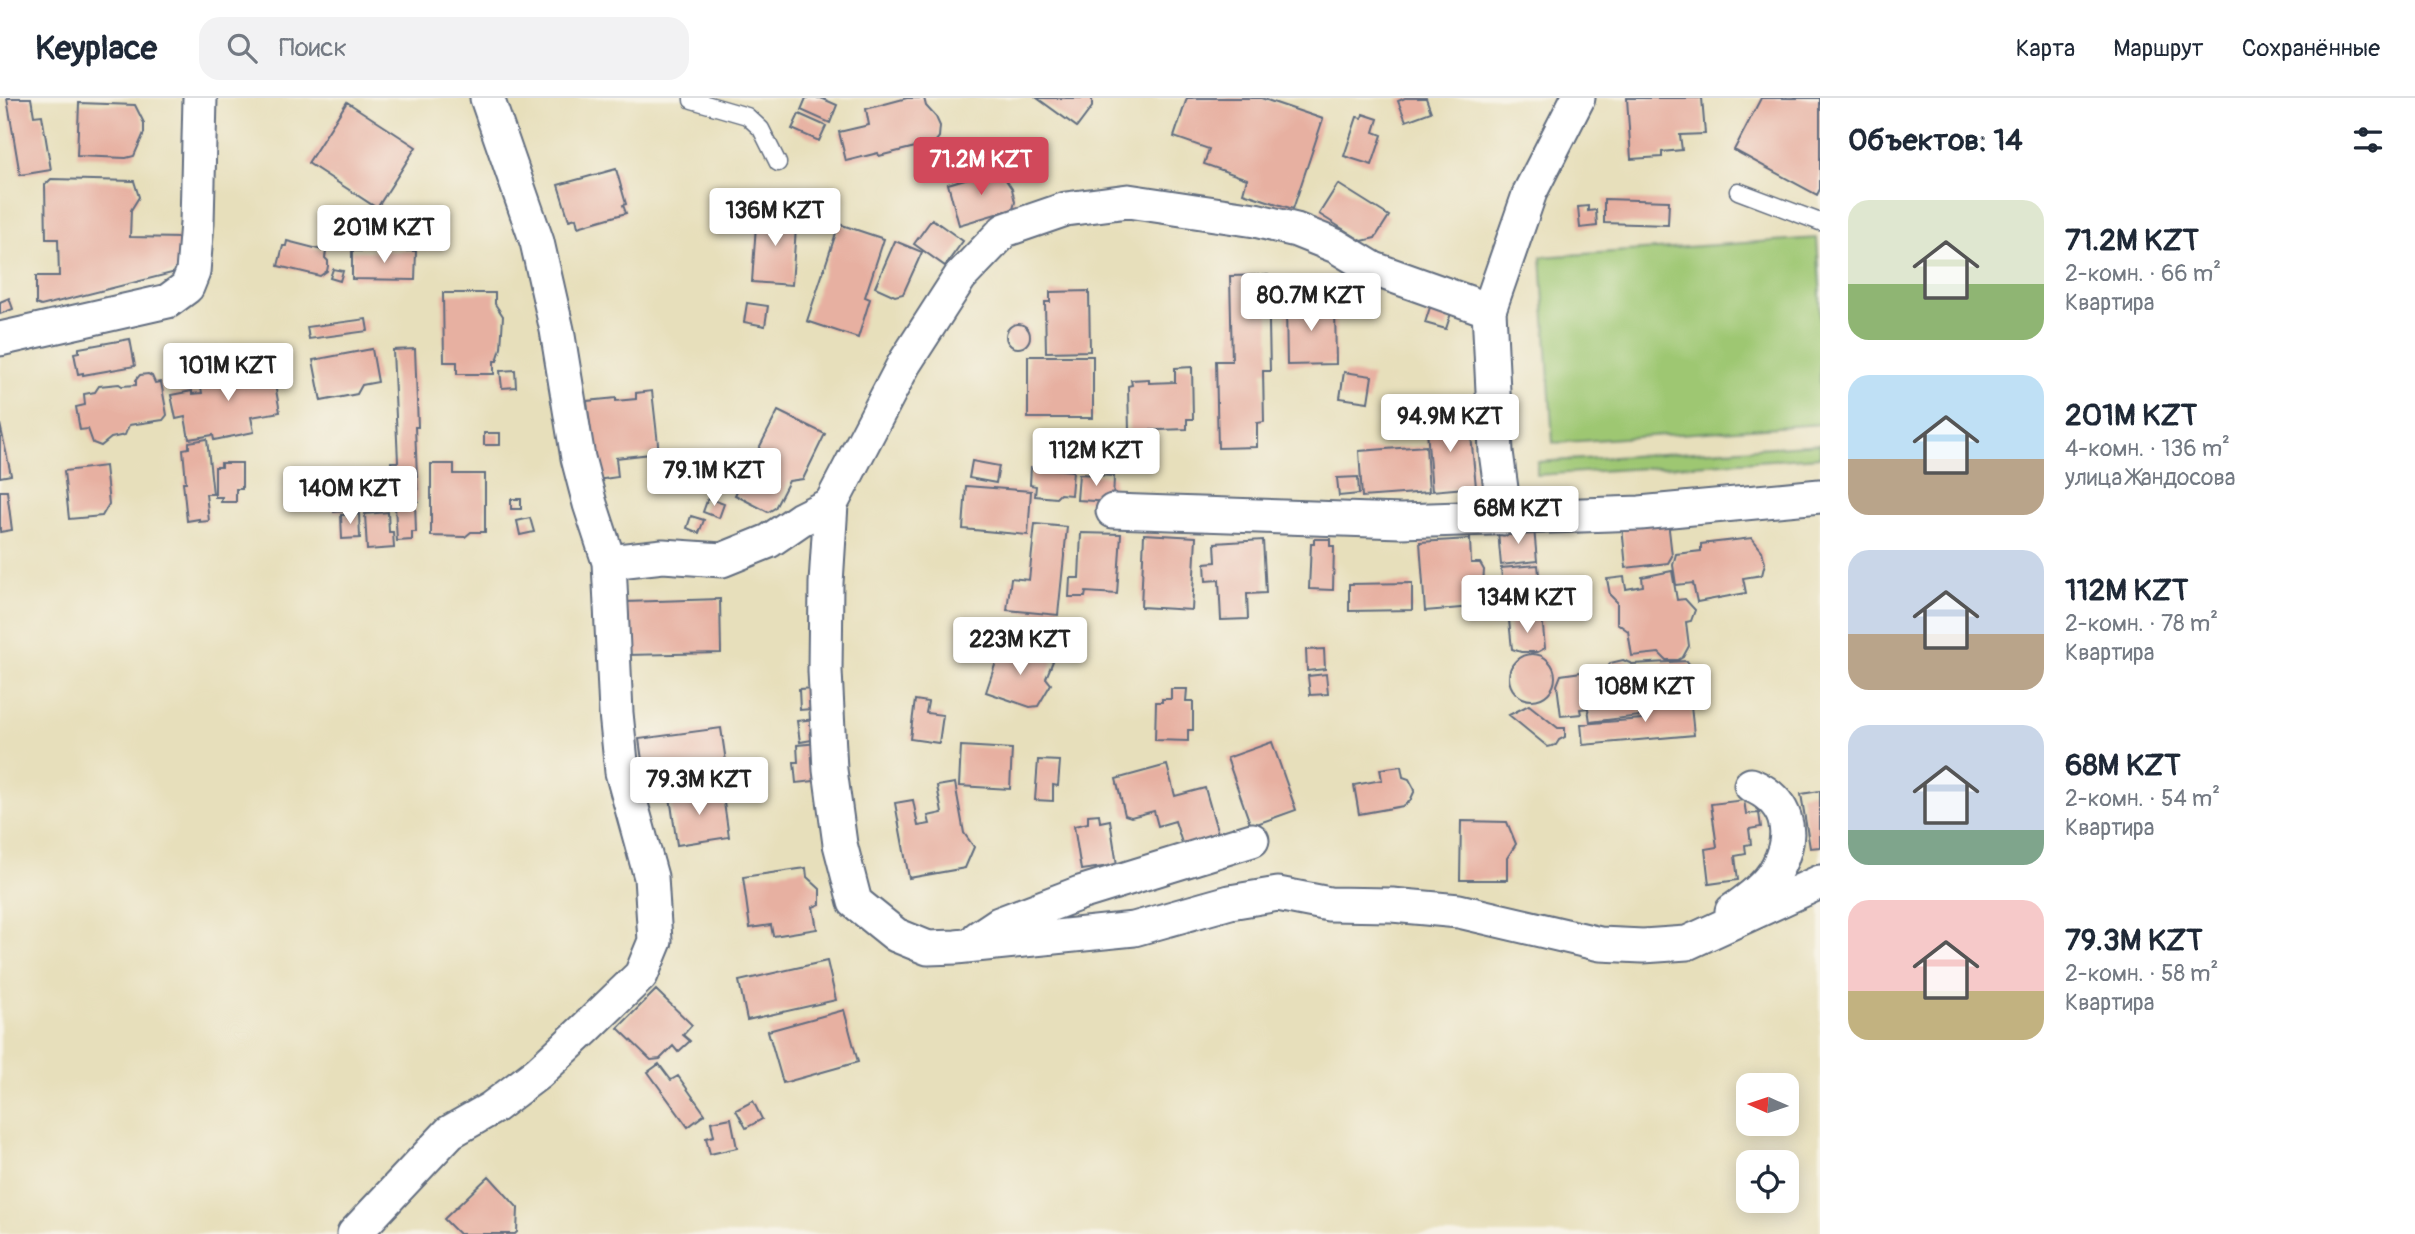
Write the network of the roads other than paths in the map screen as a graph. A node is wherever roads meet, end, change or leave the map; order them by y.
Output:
1 (200, 98) edge
2 (487, 98) edge
3 (692, 98) edge
4 (1578, 98) edge
5 (778, 163) dead end
6 (1738, 191) dead end
7 (1820, 222) edge
8 (1489, 310) junction
9 (0, 339) edge
10 (1820, 496) edge
11 (831, 504) junction
12 (1113, 511) dead end
13 (1505, 518) junction
14 (609, 562) junction
15 (1751, 785) dead end
16 (1252, 839) dead end
17 (1820, 882) edge
18 (1693, 940) junction
19 (956, 947) junction
20 (354, 1234) edge

1 - 9 street
2 - 14 street
3 - 5 lane
4 - 8 street
6 - 7 lane
8 - 11 street
8 - 13 street
10 - 13 street
11 - 14 street
11 - 19 street
12 - 13 street
14 - 20 street
15 - 18 street
16 - 19 street
17 - 18 street
18 - 19 street

